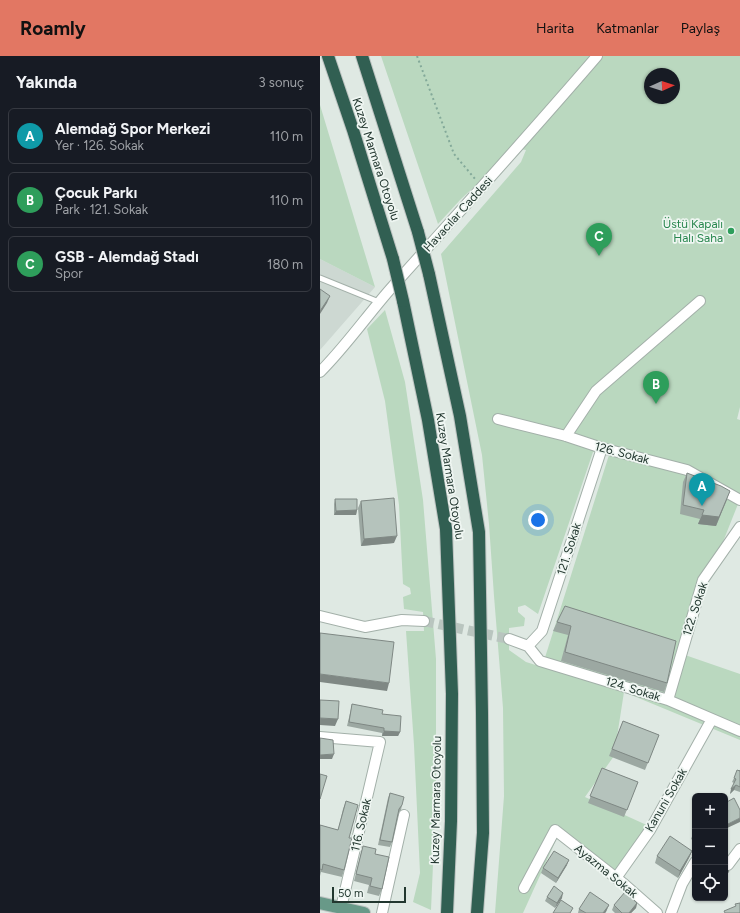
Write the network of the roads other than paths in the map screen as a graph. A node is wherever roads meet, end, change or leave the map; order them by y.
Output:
1 (328, 56) edge
2 (362, 56) edge
3 (596, 56) edge
4 (320, 278) edge
5 (700, 301) dead end
6 (379, 302) junction
7 (320, 372) edge
8 (498, 419) dead end
9 (566, 436) junction
10 (602, 448) junction
11 (740, 500) edge
12 (740, 527) edge
13 (320, 616) edge
14 (424, 621) tunnel mouth
15 (509, 639) tunnel mouth
16 (528, 646) junction
17 (668, 700) junction
18 (712, 719) junction
19 (740, 731) edge
20 (320, 737) edge
21 (404, 815) dead end
22 (740, 849) edge
23 (693, 865) edge
24 (728, 865) edge
25 (616, 878) junction
26 (524, 888) dead end
27 (320, 903) edge
28 (341, 908) junction
29 (447, 911) edge
30 (364, 913) edge
31 (382, 913) edge
32 (477, 913) edge
33 (656, 913) edge
34 (671, 913) edge

1 - 29 highway, Kuzey Marmara Otoyolu, bridge
2 - 32 highway, Kuzey Marmara Otoyolu, bridge
3 - 6 street, Havacılar Caddesi
4 - 6 lane
5 - 9 street
6 - 7 street, Havacılar Caddesi
8 - 9 street, 126. Sokak
9 - 10 street, 126. Sokak
10 - 11 street, 126. Sokak
10 - 16 street, 121. Sokak
12 - 17 street, 122. Sokak
13 - 14 street
15 - 16 street
16 - 17 street, 124. Sokak
17 - 18 street, 124. Sokak
18 - 19 street, 124. Sokak
18 - 25 street, Kanuni Sokak
20 - 28 street, 116. Sokak
21 - 31 street
22 - 24 street
23 - 34 street
25 - 26 street, Ayazma Sokak
25 - 33 street, Ayazma Sokak
27 - 28 main road
28 - 30 main road

